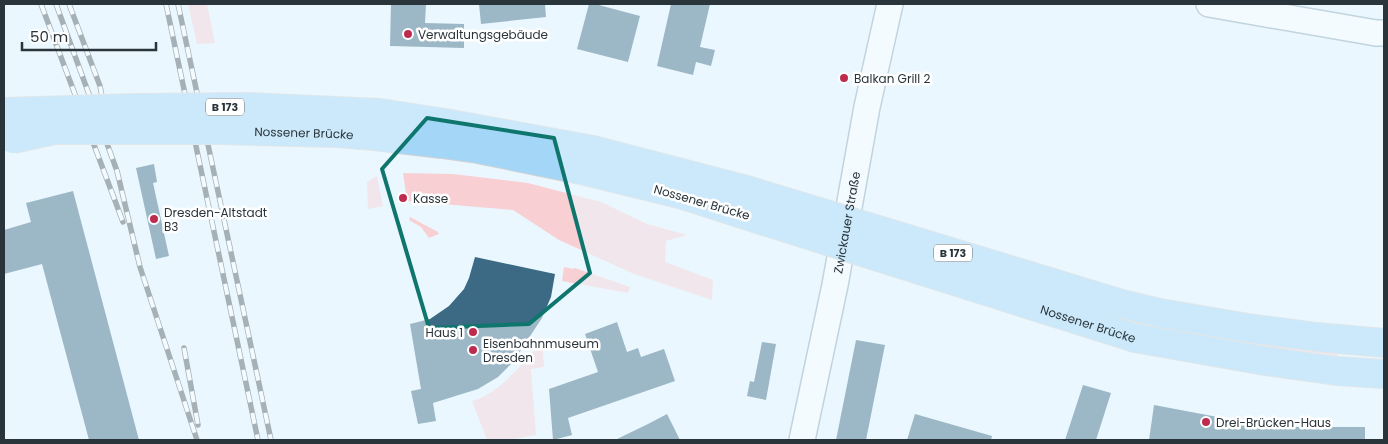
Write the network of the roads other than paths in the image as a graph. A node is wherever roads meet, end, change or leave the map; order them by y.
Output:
1 (890, 4) edge
2 (1208, 4) edge
3 (1384, 33) edge
4 (4, 112) edge
5 (444, 134) junction
6 (4, 140) edge
7 (746, 202) junction
8 (1384, 343) edge
9 (1384, 374) edge
10 (802, 440) edge

1 - 10 street, Zwickauer Straße
2 - 3 street
4 - 5 main road, Nossener Brücke / B 173, bridge
5 - 6 main road, Nossener Brücke / B 173, bridge
5 - 7 main road, Nossener Brücke / B 173
7 - 8 main road, Nossener Brücke / B 173, bridge
7 - 9 main road, Nossener Brücke / B 173, bridge

